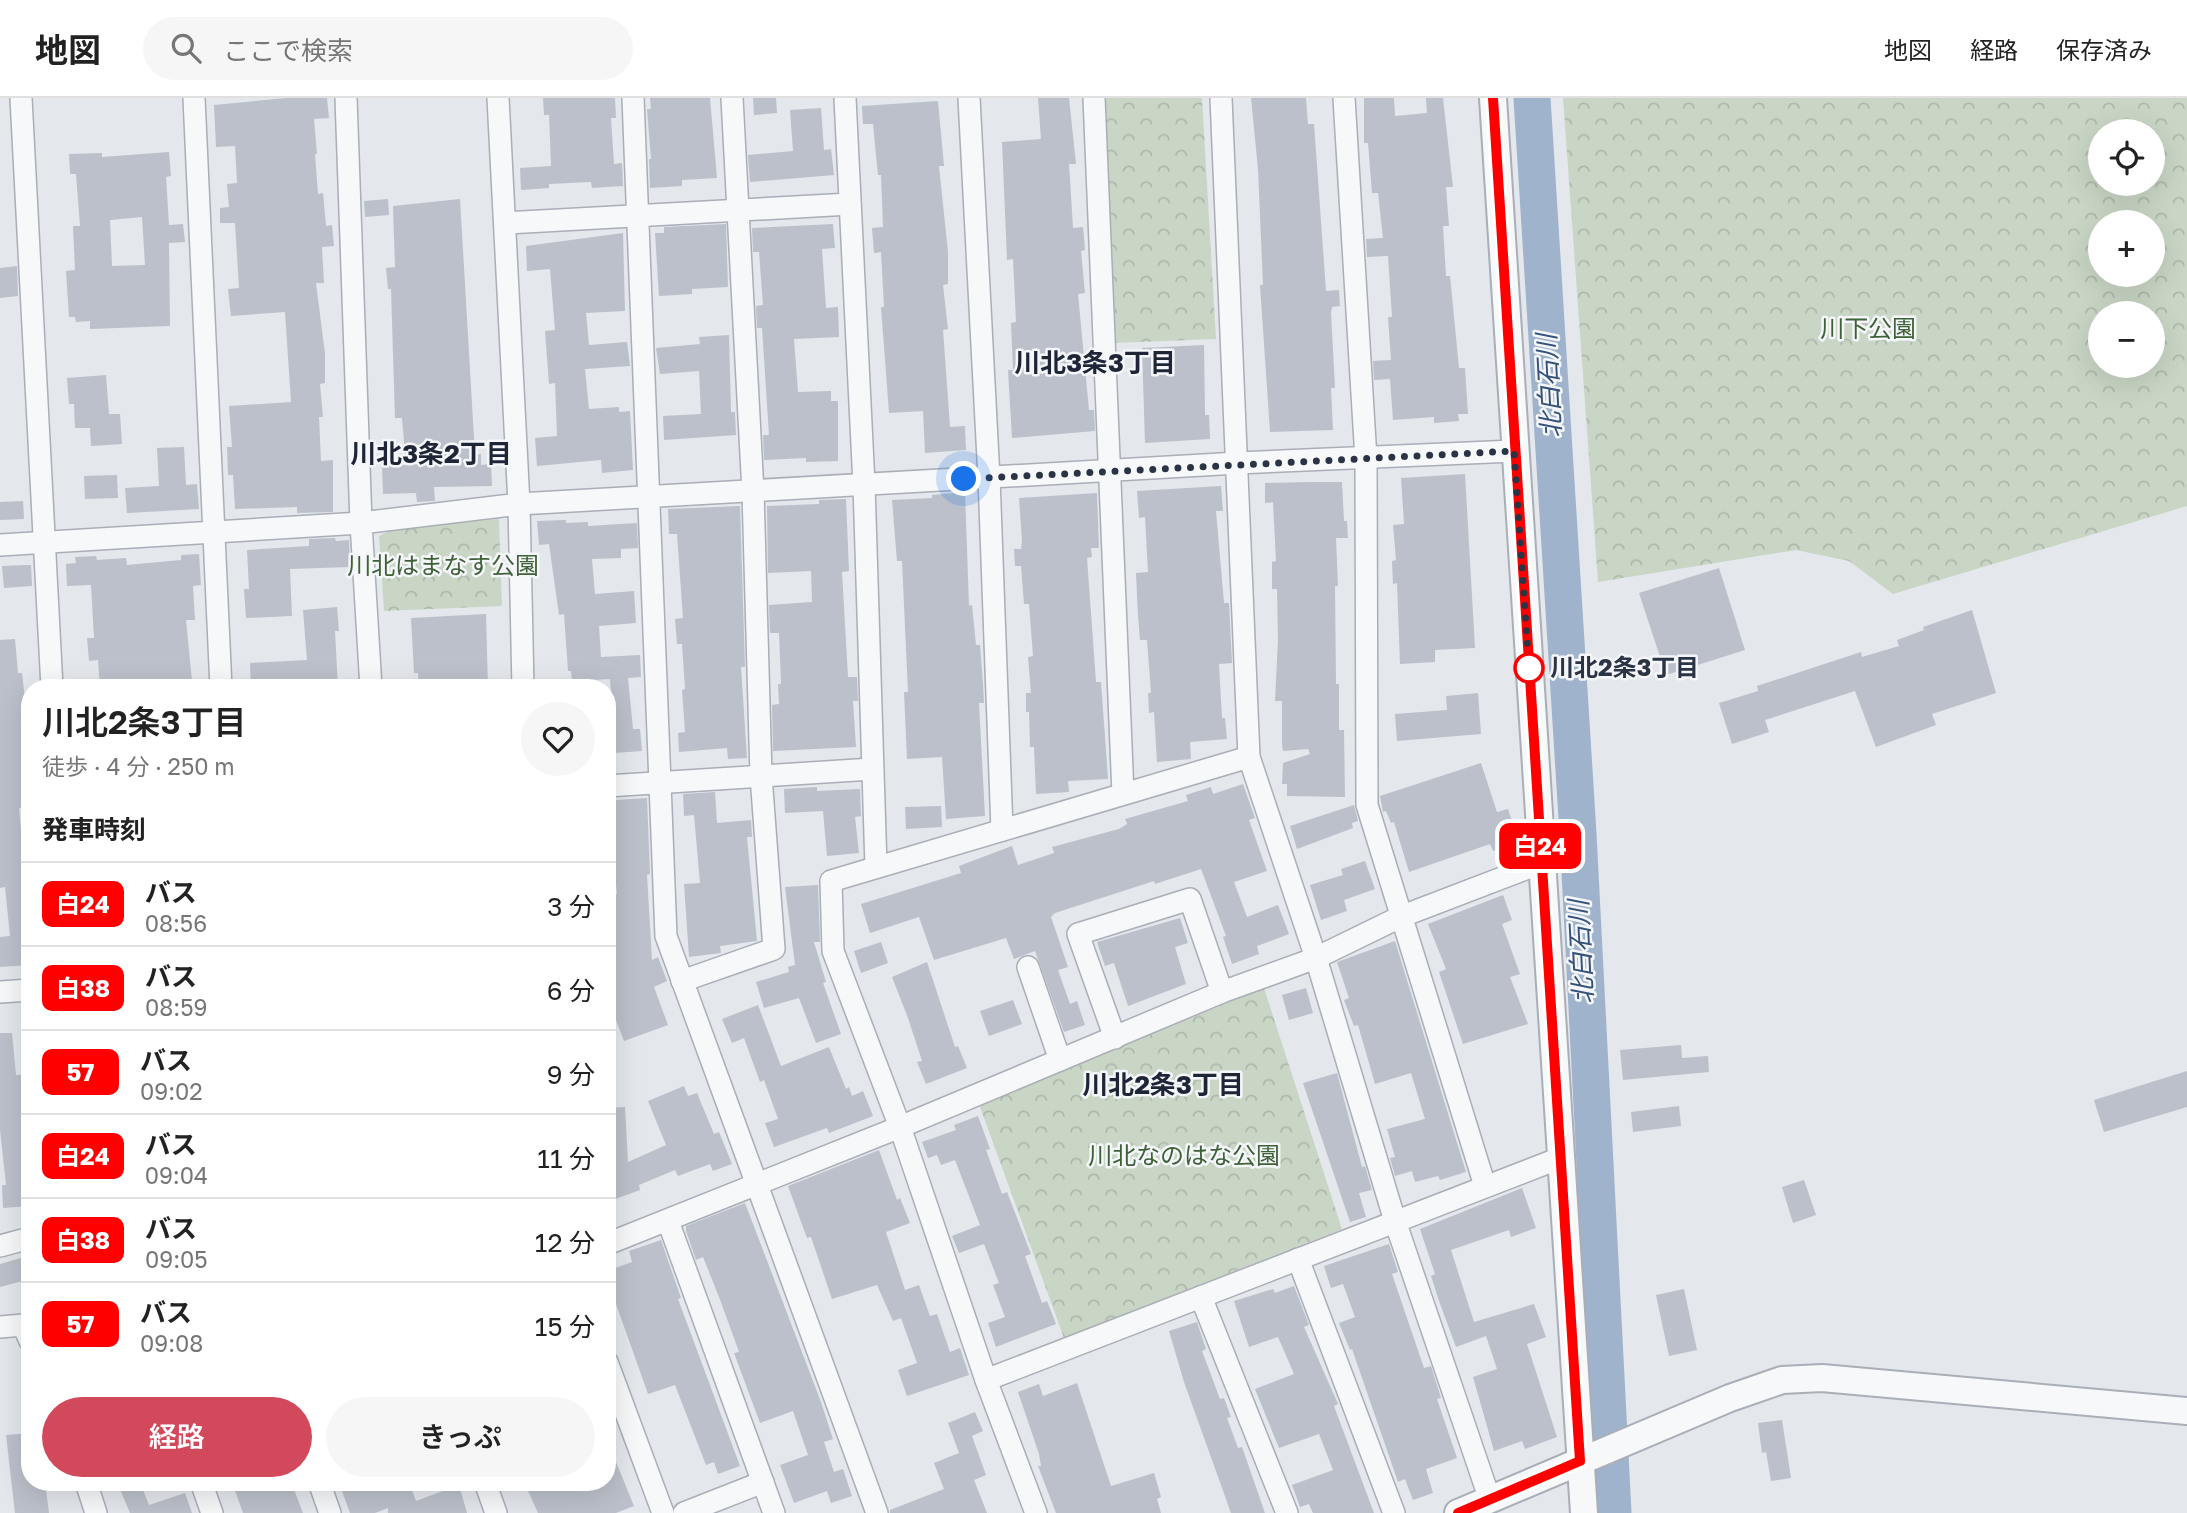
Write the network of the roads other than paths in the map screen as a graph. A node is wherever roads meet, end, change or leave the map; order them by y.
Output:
1 (21, 98) edge
2 (194, 98) edge
3 (346, 98) edge
4 (498, 98) edge
5 (634, 98) edge
6 (733, 98) edge
7 (845, 98) edge
8 (970, 98) edge
9 (1094, 98) edge
10 (1221, 98) edge
11 (1344, 98) edge
12 (1493, 98) edge
13 (850, 204) junction
14 (738, 211) junction
15 (638, 216) junction
16 (506, 223) junction
17 (1514, 451) junction
18 (1366, 459) junction
19 (1238, 463) junction
20 (1107, 470) junction
21 (989, 478) junction
22 (864, 485) junction
23 (753, 492) junction
24 (651, 496) junction
25 (519, 504) junction
26 (361, 523) junction
27 (213, 534) junction
28 (44, 542) junction
29 (0, 545) edge
30 (52, 679) edge
31 (221, 679) edge
32 (370, 679) edge
33 (523, 679) edge
34 (1249, 757) junction
35 (872, 769) junction
36 (761, 776) junction
37 (660, 783) junction
38 (616, 785) edge
39 (1123, 794) junction
40 (1002, 830) junction
41 (1541, 863) junction
42 (876, 867) junction
43 (1400, 917) junction
44 (1316, 958) junction
45 (1028, 967) dead end
46 (682, 981) junction
47 (21, 991) edge
48 (0, 992) edge
49 (1223, 992) junction
50 (1115, 1038) junction
51 (1060, 1060) junction
52 (900, 1127) junction
53 (1560, 1158) junction
54 (759, 1184) junction
55 (1485, 1186) junction
56 (668, 1221) junction
57 (1395, 1222) junction
58 (21, 1240) edge
59 (616, 1241) edge
60 (0, 1246) edge
61 (1298, 1259) junction
62 (1201, 1297) junction
63 (21, 1325) edge
64 (0, 1327) edge
65 (986, 1380) junction
66 (616, 1386) edge
67 (2187, 1411) edge
68 (1589, 1458) junction
69 (763, 1482) junction
70 (89, 1491) edge
71 (204, 1491) edge
72 (322, 1491) edge
73 (488, 1491) edge
74 (1490, 1500) junction
75 (96, 1513) edge
76 (212, 1513) edge
77 (330, 1513) edge
78 (496, 1513) edge
79 (663, 1513) edge
80 (684, 1513) edge
81 (774, 1513) edge
82 (877, 1513) edge
83 (1036, 1513) edge
84 (1287, 1513) edge
85 (1394, 1513) edge
86 (1458, 1513) edge
87 (1584, 1513) edge

1 - 28 street
2 - 27 street
3 - 26 street
4 - 16 street
5 - 15 street
6 - 14 street
7 - 13 street
8 - 21 street
9 - 20 street
10 - 19 street
11 - 18 street
12 - 17 street
13 - 14 street
13 - 22 street
14 - 15 street
14 - 23 street
15 - 16 street
15 - 24 street
16 - 25 street
17 - 18 street
17 - 41 street
18 - 19 street
18 - 43 street
19 - 20 street
19 - 34 street
20 - 21 street
20 - 39 street
21 - 22 street
21 - 40 street
22 - 23 street
22 - 35 street
23 - 24 street
23 - 36 street
24 - 25 street
24 - 37 street
25 - 26 street
25 - 33 street
26 - 27 street
26 - 32 street
27 - 28 street
27 - 31 street
28 - 29 street
28 - 30 street
34 - 39 street
34 - 44 street
35 - 36 street
35 - 42 street
36 - 37 street
36 - 46 street
37 - 38 street
37 - 46 street
39 - 40 street
40 - 42 street
41 - 43 street
41 - 53 street
42 - 52 street
43 - 44 street
43 - 55 street
44 - 49 street
44 - 57 street
45 - 51 street
46 - 54 street
47 - 48 street
49 - 50 street
49 - 50 street
50 - 51 street
51 - 52 street
52 - 54 street
52 - 65 street
53 - 55 street
53 - 68 street
54 - 56 street
54 - 82 street
55 - 57 street
56 - 59 street
56 - 69 street
57 - 61 street
57 - 74 street
58 - 60 street
61 - 62 street
61 - 85 street
62 - 65 street
62 - 84 street
63 - 64 street
65 - 83 street
66 - 79 street
67 - 68 street
68 - 74 street
68 - 87 street
69 - 80 street
69 - 81 street
70 - 75 street
71 - 76 street
72 - 77 street
73 - 78 street
74 - 86 street

